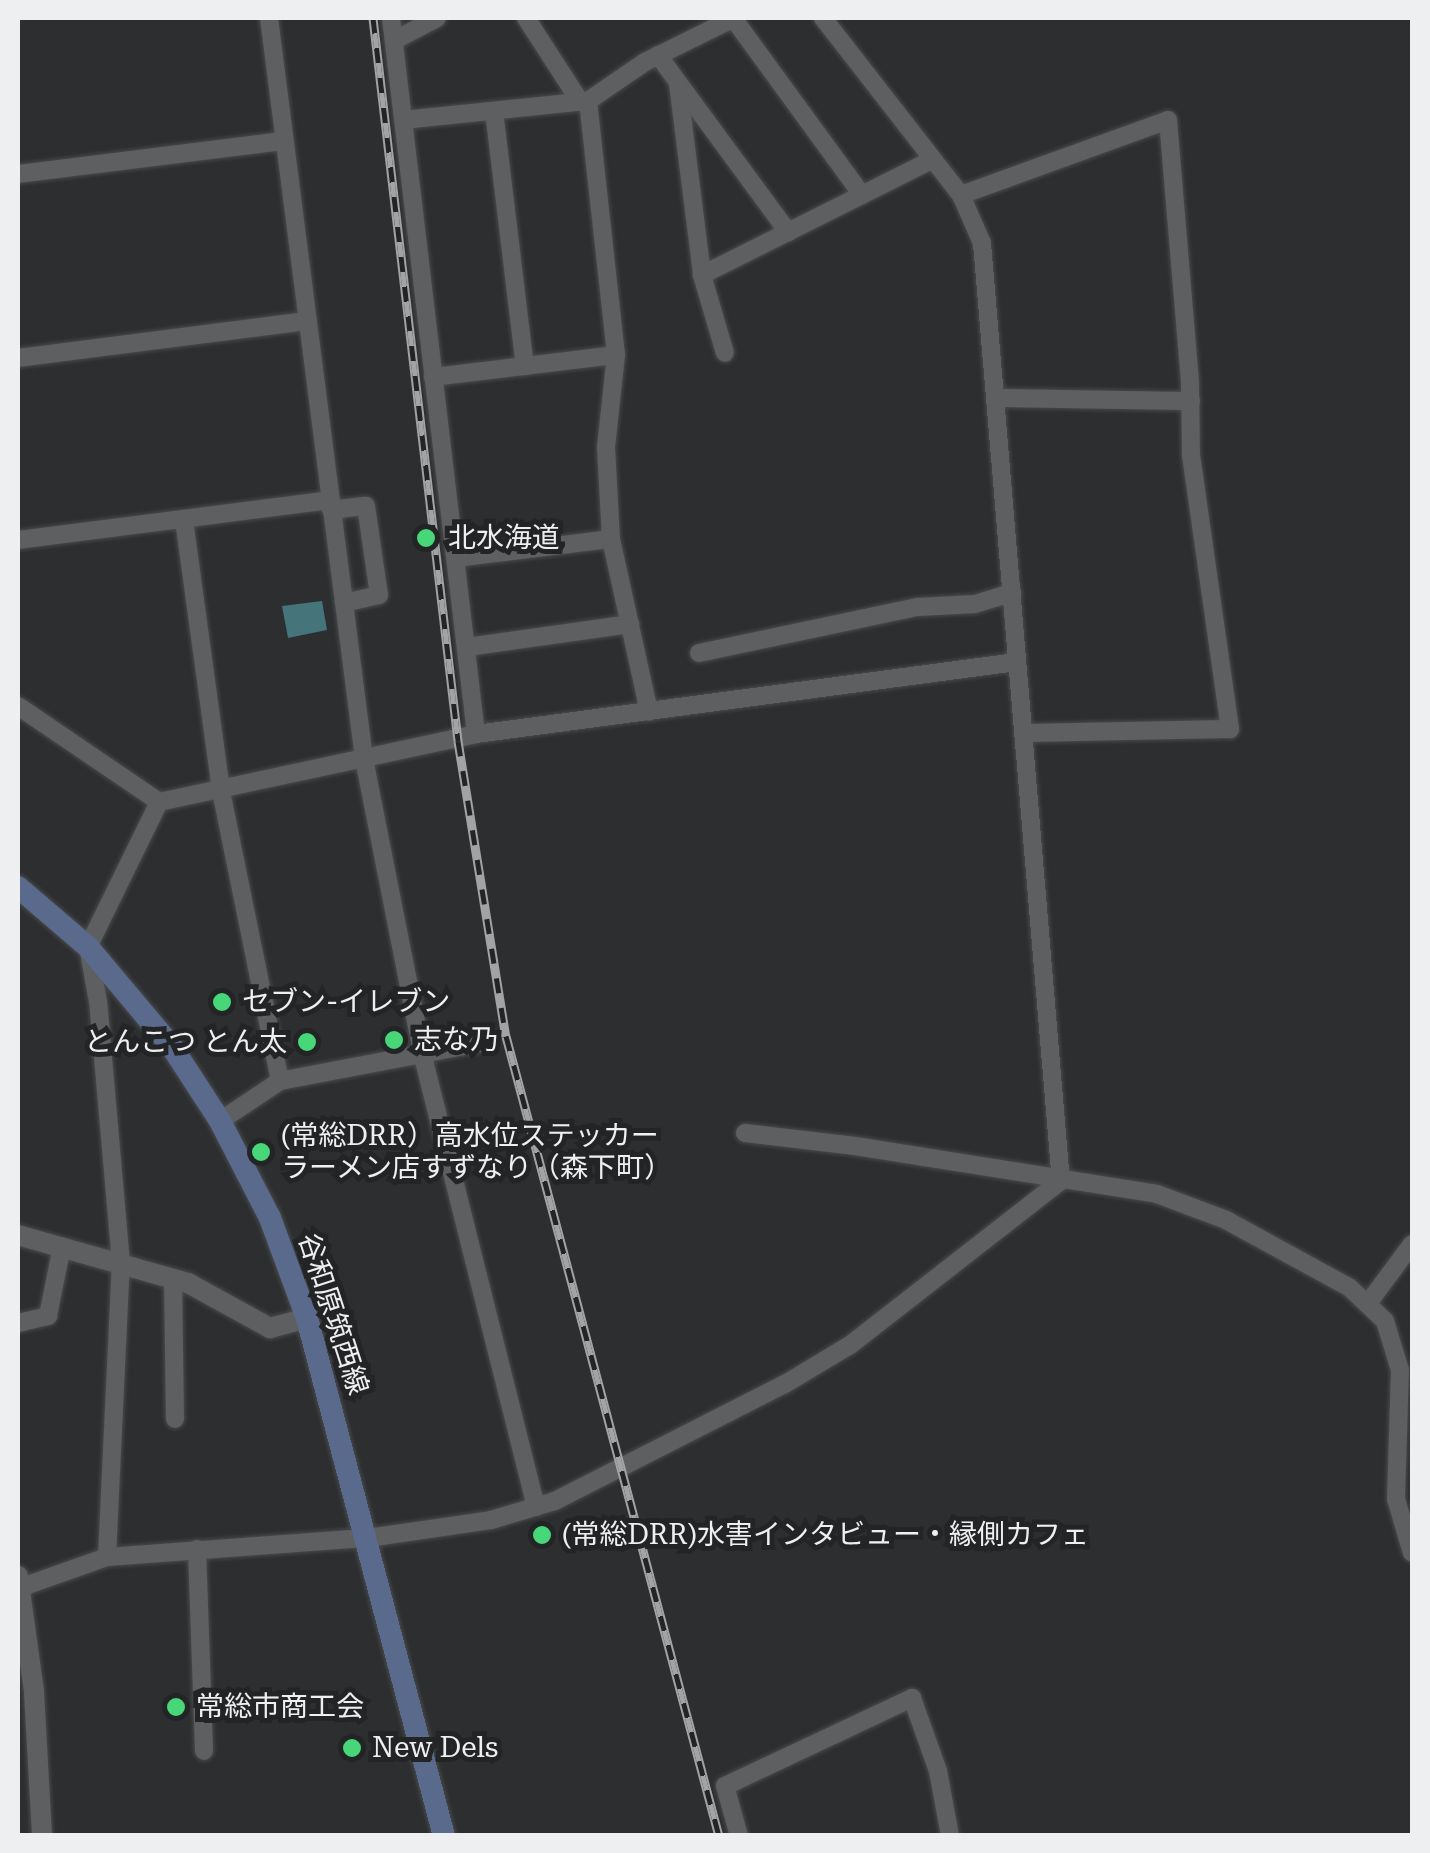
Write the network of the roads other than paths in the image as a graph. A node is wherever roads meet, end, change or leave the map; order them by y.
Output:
1 (268, 18) edge
2 (391, 18) edge
3 (437, 18) edge
4 (526, 18) edge
5 (734, 18) edge
6 (823, 18) edge
7 (394, 40) junction
8 (658, 55) junction
9 (678, 84) junction
10 (584, 100) junction
11 (494, 111) junction
12 (403, 120) junction
13 (284, 141) junction
14 (930, 161) junction
15 (18, 174) edge
16 (862, 195) junction
17 (961, 196) junction
18 (788, 232) junction
19 (702, 275) junction
20 (308, 321) junction
21 (725, 352) dead end
22 (616, 355) junction
23 (18, 358) edge
24 (525, 366) junction
25 (434, 376) junction
26 (995, 398) junction
27 (1191, 401) junction
28 (331, 505) junction
29 (184, 520) junction
30 (611, 539) junction
31 (18, 540) edge
32 (456, 558) junction
33 (1012, 594) junction
34 (344, 603) junction
35 (630, 624) junction
36 (466, 647) junction
37 (699, 653) dead end
38 (1016, 662) junction
39 (18, 706) edge
40 (649, 712) junction
41 (1023, 733) junction
42 (476, 734) junction
43 (364, 759) junction
44 (221, 791) junction
45 (159, 802) junction
46 (18, 887) edge
47 (88, 947) junction
48 (489, 1041) dead end
49 (422, 1052) junction
50 (280, 1080) junction
51 (220, 1121) junction
52 (745, 1134) dead end
53 (1061, 1180) junction
54 (18, 1235) edge
55 (1412, 1244) edge
56 (62, 1246) junction
57 (121, 1262) junction
58 (173, 1278) junction
59 (1368, 1302) junction
60 (308, 1318) junction
61 (18, 1323) edge
62 (175, 1419) dead end
63 (536, 1507) junction
64 (368, 1538) junction
65 (197, 1549) junction
66 (1412, 1552) edge
67 (107, 1557) junction
68 (20, 1582) edge
69 (204, 1751) dead end
70 (42, 1836) edge
71 (444, 1836) edge
72 (738, 1836) edge
73 (950, 1836) edge

1 - 13 street
2 - 7 street
3 - 7 street
4 - 10 street
5 - 8 street
5 - 16 street
6 - 14 street
7 - 12 street
8 - 9 street
8 - 10 street
9 - 18 street
9 - 19 street
10 - 11 street
10 - 22 street
11 - 12 street
11 - 24 street
12 - 25 street
13 - 15 street
13 - 20 street
14 - 16 street
14 - 17 street
16 - 18 street
17 - 26 street
17 - 27 street
18 - 19 street
19 - 21 street
20 - 23 street
20 - 28 street
22 - 24 street
22 - 30 street
24 - 25 street
25 - 32 street
26 - 27 street
26 - 33 street
27 - 41 street
28 - 29 street
28 - 34 street
28 - 34 street
29 - 31 street
29 - 44 street
30 - 32 street
30 - 35 street
32 - 36 street
33 - 37 street
33 - 38 street
34 - 43 street
35 - 36 street
35 - 40 street
36 - 42 street
38 - 40 street
38 - 41 street
39 - 45 street
40 - 42 street
41 - 53 street
42 - 43 street
43 - 44 street
43 - 49 street
44 - 45 street
44 - 50 street
45 - 47 street
46 - 47 main road, 谷和原筑西線
47 - 51 main road, 谷和原筑西線
47 - 57 street
48 - 49 street
49 - 50 street
49 - 63 street
50 - 51 street
51 - 60 main road, 谷和原筑西線
52 - 53 street
53 - 59 street
53 - 63 street
54 - 56 street
55 - 59 street
56 - 57 street
56 - 61 street
57 - 58 street
57 - 67 street
58 - 60 street
58 - 62 street
59 - 66 street
60 - 64 main road, 谷和原筑西線
63 - 64 street
64 - 65 street
64 - 71 main road, 谷和原筑西線
65 - 67 street
65 - 69 street
67 - 68 street
68 - 70 street
72 - 73 street

